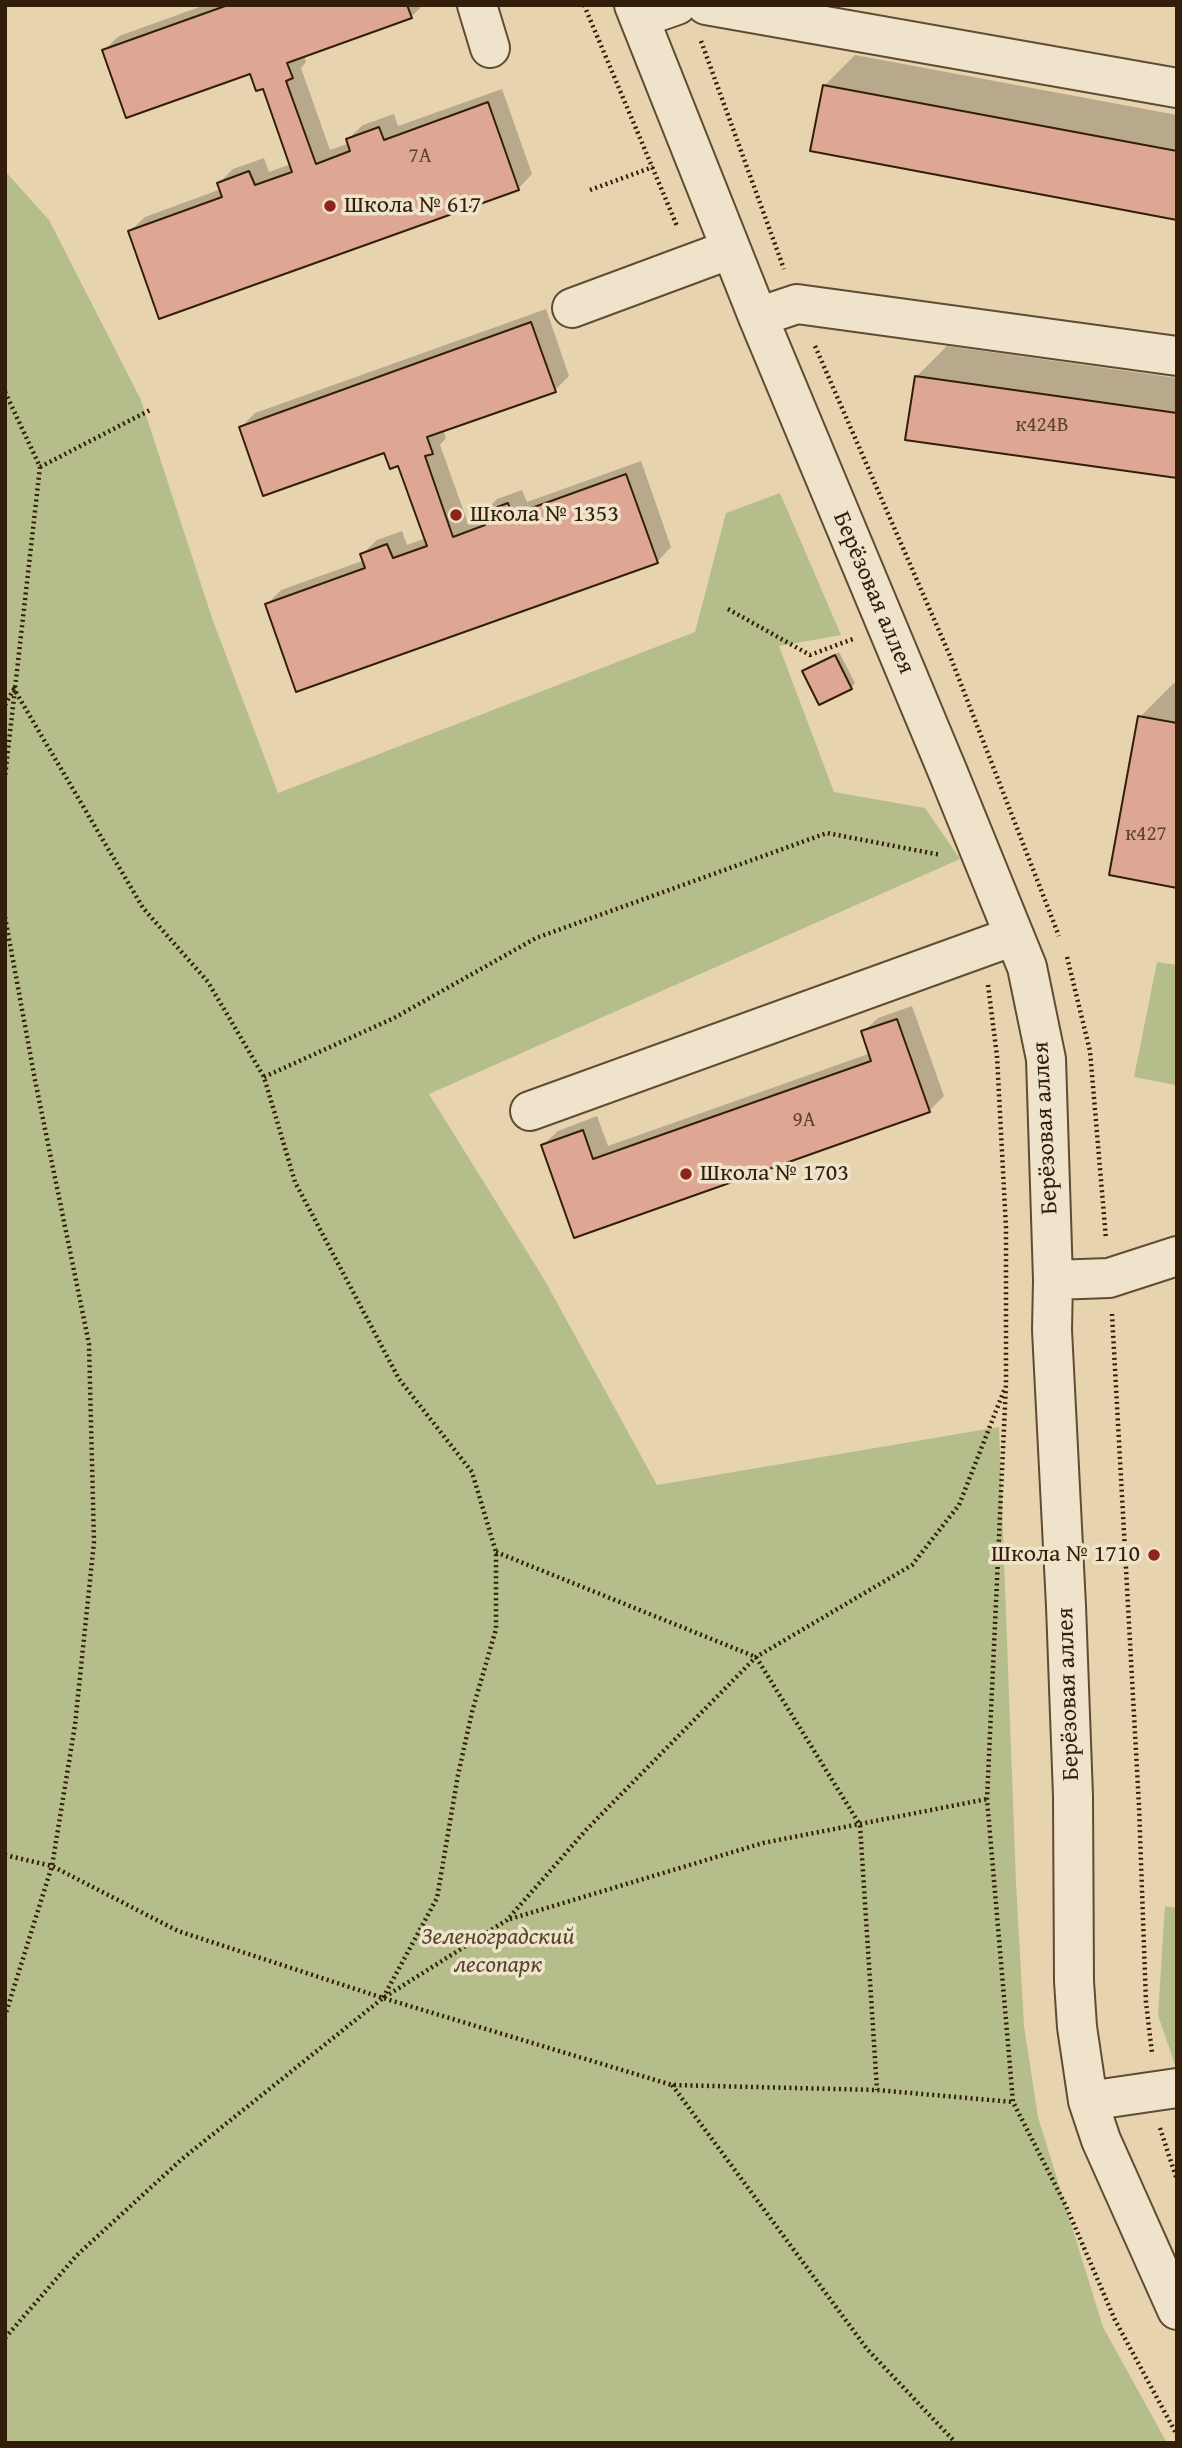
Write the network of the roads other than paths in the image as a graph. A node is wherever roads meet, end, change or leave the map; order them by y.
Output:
1 (477, 5) edge
2 (677, 5) edge
3 (706, 5) edge
4 (637, 12) edge
5 (490, 48) dead end
6 (1177, 88) edge
7 (731, 249) junction
8 (572, 307) dead end
9 (758, 317) junction
10 (1177, 356) edge
11 (1014, 936) junction
12 (530, 1111) dead end
13 (1177, 1256) edge
14 (1053, 1280) junction
15 (1167, 2089) edge
16 (1088, 2101) junction
17 (1177, 2310) edge

1 - 5 street
2 - 4 street
3 - 6 street
4 - 7 street, Берёзовая аллея
7 - 8 street
7 - 9 street, Берёзовая аллея
9 - 10 street
9 - 11 street, Берёзовая аллея
11 - 12 street
11 - 14 street, Берёзовая аллея
13 - 14 street
14 - 16 street, Берёзовая аллея
15 - 16 street
16 - 17 street, Берёзовая аллея

